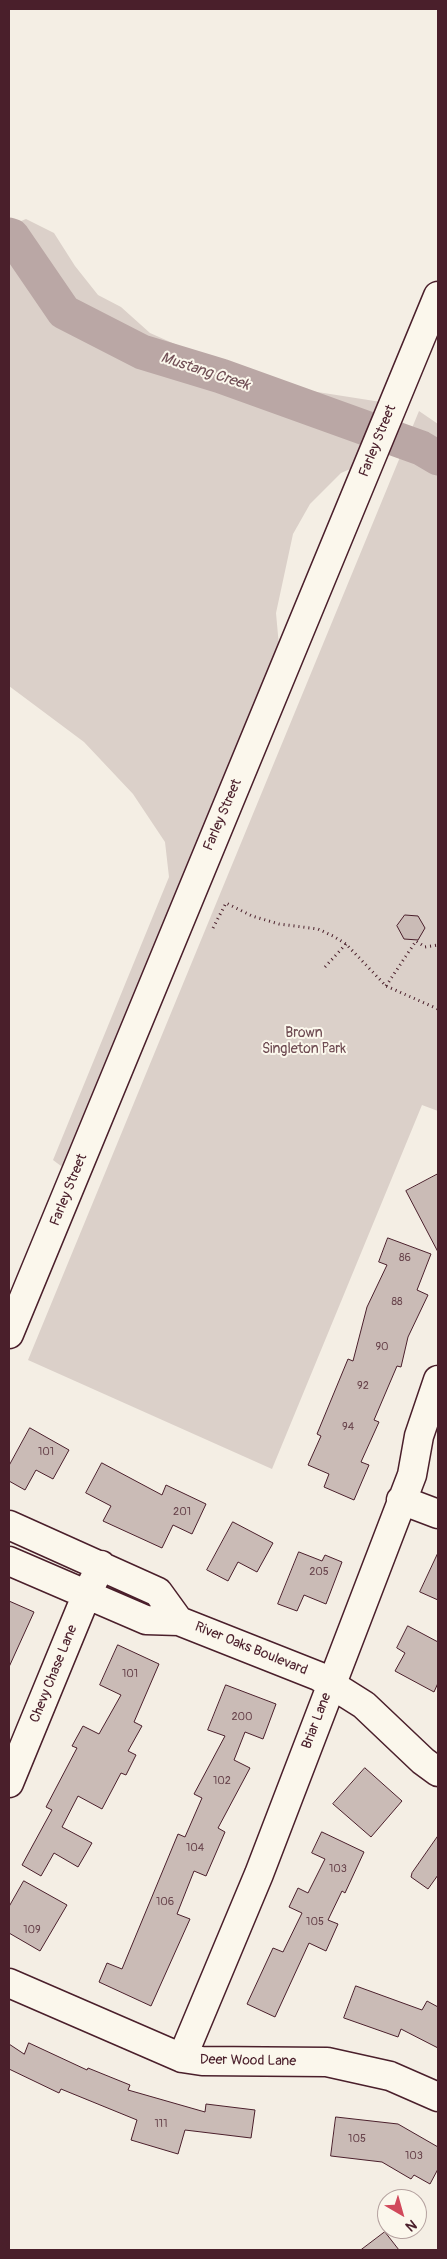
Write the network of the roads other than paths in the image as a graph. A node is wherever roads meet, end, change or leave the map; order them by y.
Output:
1 (438, 296) edge
2 (9, 1334) edge
3 (438, 1380) edge
4 (402, 1500) junction
5 (438, 1514) edge
6 (9, 1526) edge
7 (9, 1562) edge
8 (101, 1565) junction
9 (86, 1596) junction
10 (179, 1621) junction
11 (332, 1684) junction
12 (438, 1772) edge
13 (9, 1783) edge
14 (9, 1983) edge
15 (182, 2058) junction
16 (438, 2097) edge

1 - 2 street, Farley Street
3 - 4 street, Briar Lane
4 - 5 street
4 - 11 street, Briar Lane
6 - 8 street, River Oaks Boulevard
7 - 9 street, River Oaks Boulevard
8 - 9 street, Chevy Chase Lane
8 - 10 street, River Oaks Boulevard
9 - 10 street, River Oaks Boulevard
9 - 13 street, Chevy Chase Lane
10 - 11 street, River Oaks Boulevard
11 - 12 street, River Oaks Boulevard
11 - 15 street, Briar Lane
14 - 15 street, Deer Wood Lane
15 - 16 street, Deer Wood Lane

